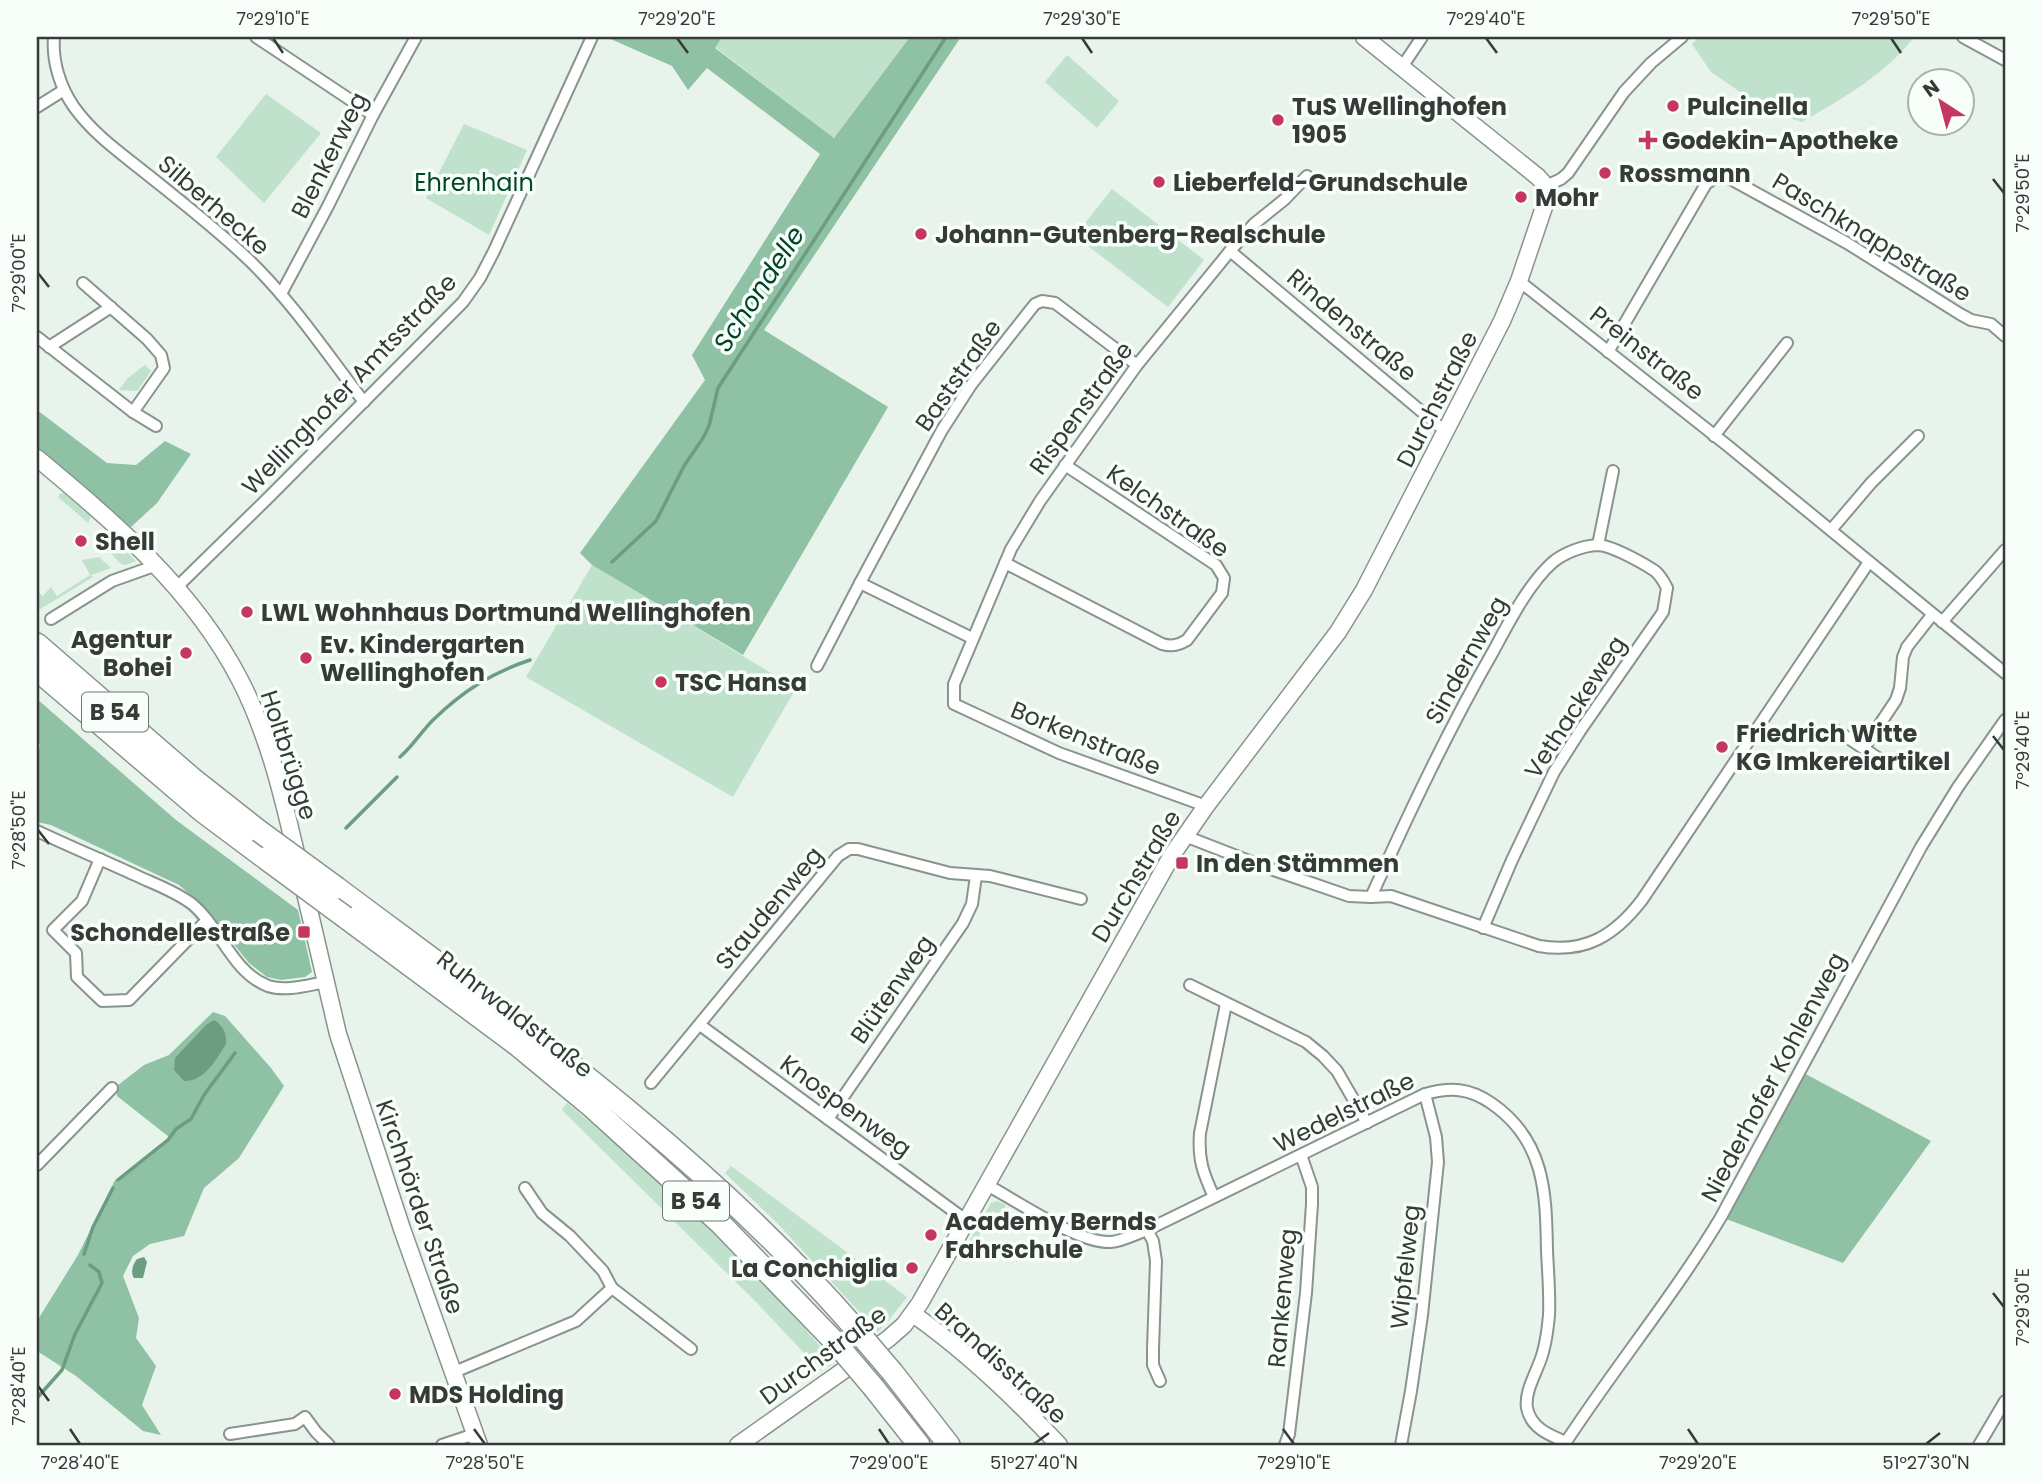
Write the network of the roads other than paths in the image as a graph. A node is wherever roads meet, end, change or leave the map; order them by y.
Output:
1 (54, 37) edge
2 (256, 37) edge
3 (416, 37) edge
4 (592, 37) edge
5 (1364, 37) edge
6 (1422, 37) edge
7 (1682, 37) edge
8 (1964, 37) edge
9 (1983, 41) edge
10 (2005, 60) edge
11 (1402, 67) junction
12 (64, 90) junction
13 (37, 107) edge
14 (373, 115) junction
15 (1307, 176) dead end
16 (1546, 186) junction
17 (1230, 251) junction
18 (1519, 281) junction
19 (83, 283) dead end
20 (281, 294) junction
21 (111, 307) junction
22 (2005, 336) edge
23 (37, 337) edge
24 (1787, 343) dead end
25 (49, 347) junction
26 (1608, 352) junction
27 (1137, 365) junction
28 (364, 402) junction
29 (133, 412) junction
30 (156, 426) dead end
31 (1446, 432) junction
32 (1714, 436) junction
33 (1918, 436) dead end
34 (37, 458) edge
35 (1065, 466) junction
36 (1613, 471) dead end
37 (1831, 530) junction
38 (1598, 545) junction
39 (2005, 550) edge
40 (1869, 562) junction
41 (1005, 563) junction
42 (158, 565) junction
43 (860, 583) junction
44 (177, 587) junction
45 (51, 619) dead end
46 (1937, 619) junction
47 (972, 638) junction
48 (37, 644) edge
49 (817, 666) dead end
50 (37, 670) edge
51 (2005, 673) edge
52 (954, 704) joint
53 (2005, 720) edge
54 (1836, 730) dead end
55 (1864, 748) junction
56 (1884, 762) dead end
57 (1206, 806) junction
58 (37, 831) edge
59 (1185, 836) junction
60 (100, 859) junction
61 (976, 876) junction
62 (1371, 897) junction
63 (1082, 899) dead end
64 (207, 920) junction
65 (1483, 928) junction
66 (326, 982) junction
67 (1190, 985) dead end
68 (1226, 1004) junction
69 (700, 1025) junction
70 (652, 1083) dead end
71 (112, 1088) dead end
72 (1425, 1094) junction
73 (828, 1119) junction
74 (1367, 1123) junction
75 (1301, 1156) junction
76 (37, 1165) edge
77 (987, 1185) junction
78 (525, 1188) dead end
79 (1214, 1198) junction
80 (967, 1221) junction
81 (1147, 1230) junction
82 (612, 1288) junction
83 (913, 1314) junction
84 (691, 1349) dead end
85 (452, 1373) junction
86 (1160, 1381) dead end
87 (2005, 1401) edge
88 (230, 1434) dead end
89 (477, 1440) edge
90 (1564, 1444) edge
91 (330, 1445) edge
92 (442, 1445) edge
93 (738, 1445) edge
94 (919, 1445) edge
95 (949, 1445) edge
96 (1059, 1445) edge
97 (1285, 1445) edge
98 (1401, 1445) edge
99 (1979, 1445) edge

1 - 12 street, Silberhecke
2 - 14 street
3 - 14 street, Blenkerweg
4 - 28 street, Wellinghofer Amtsstraße
5 - 11 street
6 - 11 street
7 - 16 street
8 - 9 street
9 - 10 street
11 - 16 street
12 - 13 street
12 - 20 street, Silberhecke
14 - 20 street, Blenkerweg
15 - 17 street, Rispenstraße
16 - 18 street
17 - 27 street, Rispenstraße
17 - 31 street, Rindenstraße
18 - 26 street, Preinstraße
18 - 31 street, Durchstraße
19 - 21 street
20 - 28 street, Silberhecke
21 - 25 street
21 - 29 street
22 - 26 street, Paschknappstraße
23 - 25 street
24 - 32 street
25 - 29 street
26 - 32 street, Preinstraße
27 - 35 street, Rispenstraße
27 - 43 street, Baststraße
28 - 44 street, Wellinghofer Amtsstraße
29 - 30 street
31 - 57 street, Durchstraße
32 - 37 street, Preinstraße
33 - 37 street
34 - 42 street, Holtbrügge
35 - 41 street, Rispenstraße
35 - 41 street, Kelchstraße
36 - 38 street
37 - 40 street, Preinstraße
38 - 62 street, Sindernweg
38 - 65 street, Vethackeweg
39 - 46 street
40 - 46 street, Preinstraße
40 - 65 street
41 - 47 street, Rispenstraße
42 - 44 street, Holtbrügge
42 - 45 street
43 - 47 street
43 - 49 street, Baststraße
44 - 66 street, Holtbrügge
46 - 51 street, Preinstraße
46 - 55 street
47 - 52 street, Rispenstraße
48 - 95 highway, Ruhrwaldstraße / B 54, bridge
50 - 94 highway, Ruhrwaldstraße / B 54, bridge
52 - 57 street, Borkenstraße
53 - 90 street, Niederhofer Kohlenweg
54 - 55 street
55 - 56 street
57 - 59 street, Durchstraße
58 - 60 street
59 - 62 street
59 - 77 street, Durchstraße
60 - 64 street
60 - 64 street
61 - 63 street, Staudenweg
61 - 69 street, Staudenweg
61 - 73 street, Blütenweg
62 - 65 street
64 - 66 street
66 - 85 street, Kirchhörder Straße
67 - 68 street
68 - 74 street
68 - 79 street
69 - 70 street, Staudenweg
69 - 73 street, Knospenweg
71 - 76 street
72 - 74 street, Wedelstraße
72 - 90 street, Wedelstraße
72 - 98 street, Wipfelweg
73 - 80 street, Knospenweg
74 - 75 street, Wedelstraße
75 - 79 street, Wedelstraße
75 - 97 street, Rankenweg
77 - 80 street, Durchstraße
77 - 81 street, Wedelstraße
78 - 82 street
79 - 81 street, Wedelstraße
80 - 83 street, Durchstraße
81 - 86 street
82 - 84 street
82 - 85 street
83 - 93 street, Durchstraße
83 - 96 street, Brandisstraße
85 - 89 street, Kirchhörder Straße
87 - 99 street
88 - 91 street
89 - 92 street

